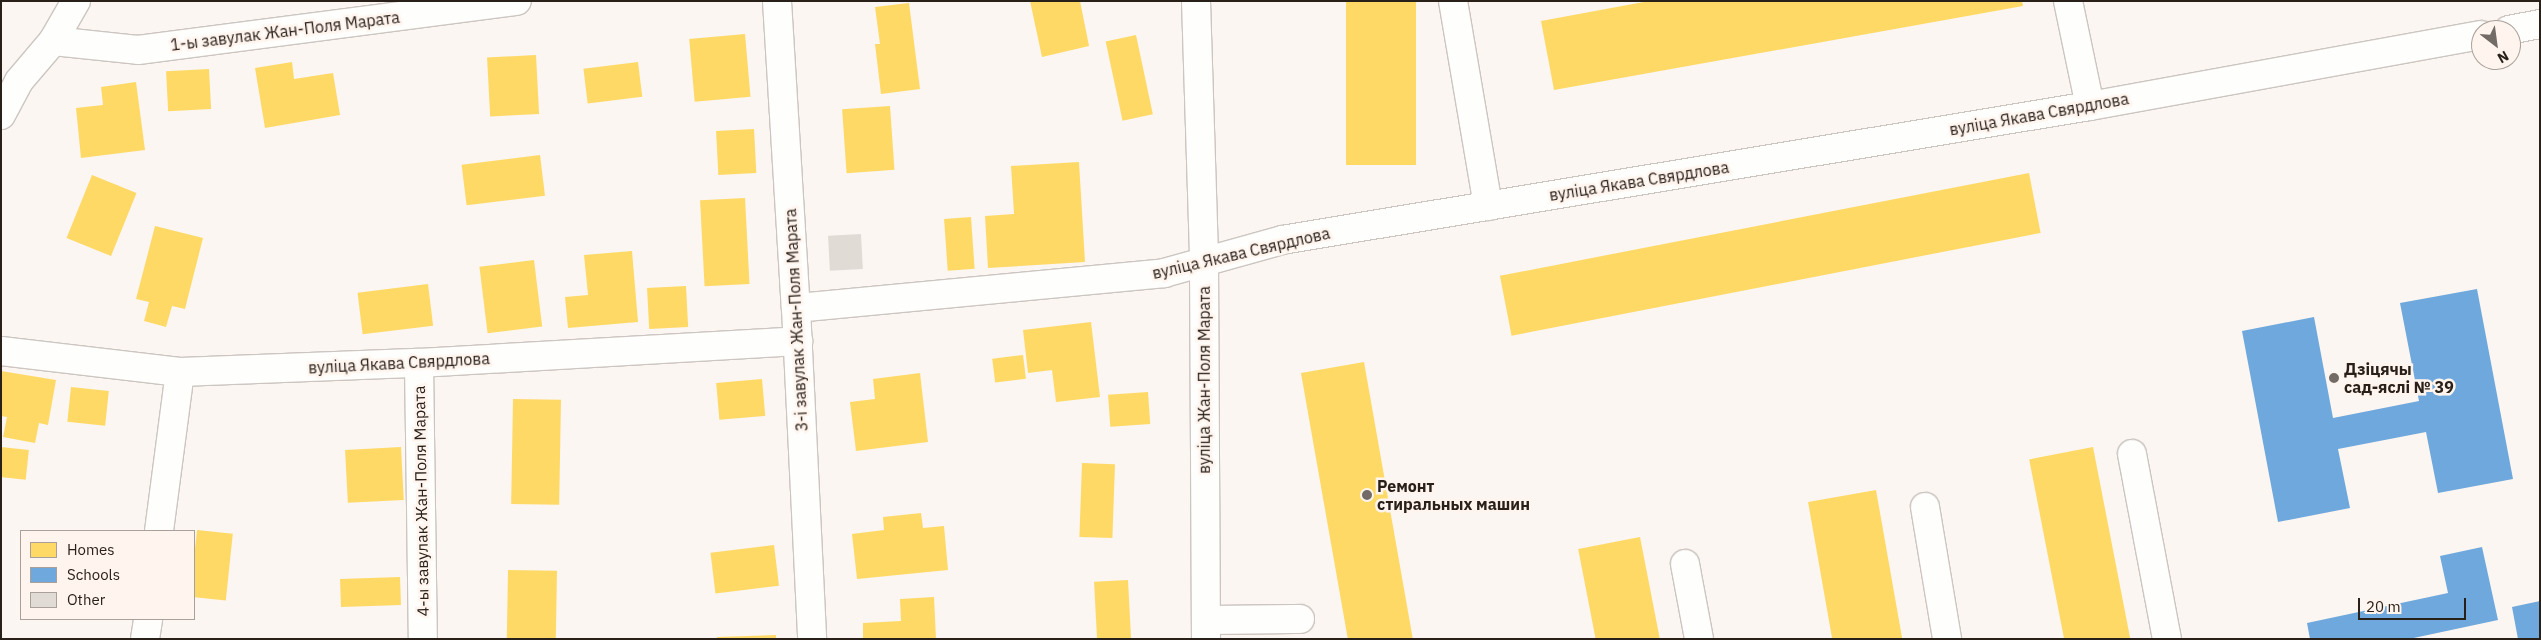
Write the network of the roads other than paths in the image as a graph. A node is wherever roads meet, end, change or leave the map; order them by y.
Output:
1 (76, 1) edge
2 (518, 1) edge
3 (777, 1) edge
4 (1196, 1) edge
5 (1453, 1) edge
6 (2068, 1) edge
7 (2540, 24) edge
8 (2521, 28) edge
9 (2471, 37) edge
10 (53, 41) junction
11 (2090, 106) junction
12 (1, 115) edge
13 (1488, 206) junction
14 (1204, 262) junction
15 (796, 308) junction
16 (798, 341) junction
17 (1, 351) edge
18 (419, 363) junction
19 (180, 372) junction
20 (2132, 454) dead end
21 (1926, 507) dead end
22 (159, 530) edge
23 (1685, 564) dead end
24 (1300, 619) dead end
25 (148, 620) edge
26 (1206, 630) edge
27 (145, 639) edge
28 (423, 639) edge
29 (812, 639) edge
30 (1699, 639) edge
31 (1947, 639) edge
32 (2167, 639) edge

1 - 10 street
2 - 10 street, 1-ы завулак Жан-Поля Марата
3 - 15 street, 3-і завулак Жан-Поля Марата
4 - 14 street, вуліца Жан-Поля Марата
5 - 13 street
6 - 11 street
7 - 8 street
9 - 11 street, вуліца Якава Свярдлова
10 - 12 street
11 - 13 street, вуліца Якава Свярдлова
13 - 14 street, вуліца Якава Свярдлова
14 - 15 street, вуліца Якава Свярдлова
14 - 26 street, вуліца Жан-Поля Марата
15 - 16 street, 3-і завулак Жан-Поля Марата
16 - 18 street, вуліца Якава Свярдлова
16 - 29 street, 3-і завулак Жан-Поля Марата
17 - 19 street, вуліца Якава Свярдлова
18 - 19 street, вуліца Якава Свярдлова
18 - 28 street, 4-ы завулак Жан-Поля Марата
19 - 22 street
20 - 32 street
21 - 31 street
23 - 30 street
24 - 26 street
25 - 27 street

